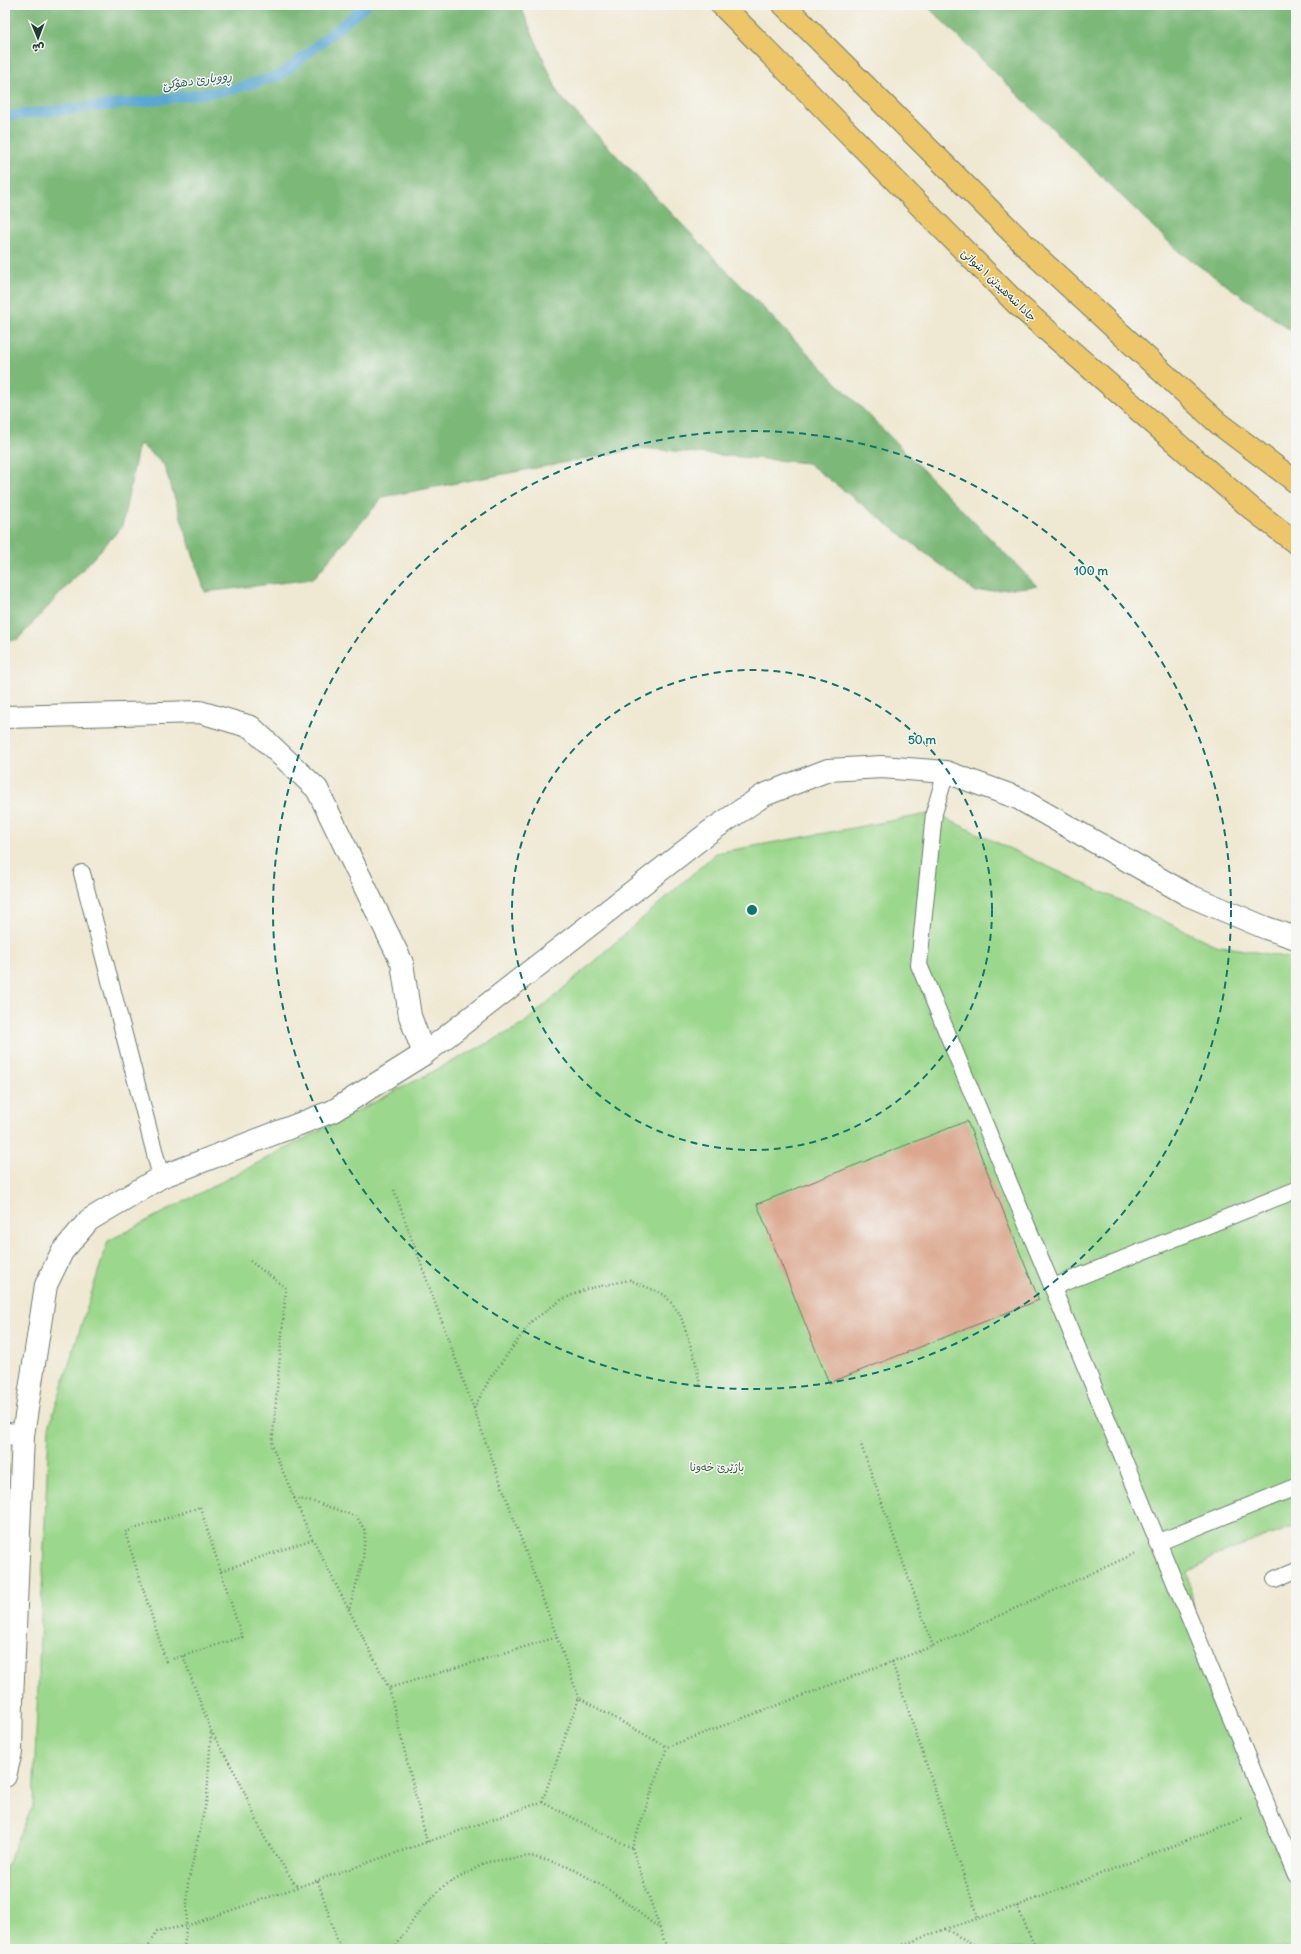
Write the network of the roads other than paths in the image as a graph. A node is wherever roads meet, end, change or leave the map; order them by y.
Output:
1 (722, 5) edge
2 (784, 5) edge
3 (1296, 482) edge
4 (1296, 543) edge
5 (5, 717) edge
6 (946, 772) junction
7 (82, 873) dead end
8 (1296, 938) edge
9 (424, 1054) junction
10 (161, 1177) junction
11 (1296, 1190) edge
12 (1052, 1286) junction
13 (14, 1435) edge
14 (1296, 1487) edge
15 (1157, 1543) junction
16 (1296, 1570) edge
17 (1275, 1579) dead end
18 (5, 1776) edge
19 (1296, 1875) edge

1 - 4 main road, جادا شەهیدێن ١ شواتێ
2 - 3 main road
5 - 9 street
6 - 8 street
6 - 9 street
6 - 12 lane
7 - 10 lane
9 - 10 street
10 - 13 street
11 - 12 lane
12 - 15 lane
13 - 18 street
14 - 15 lane
15 - 19 lane
16 - 17 lane

